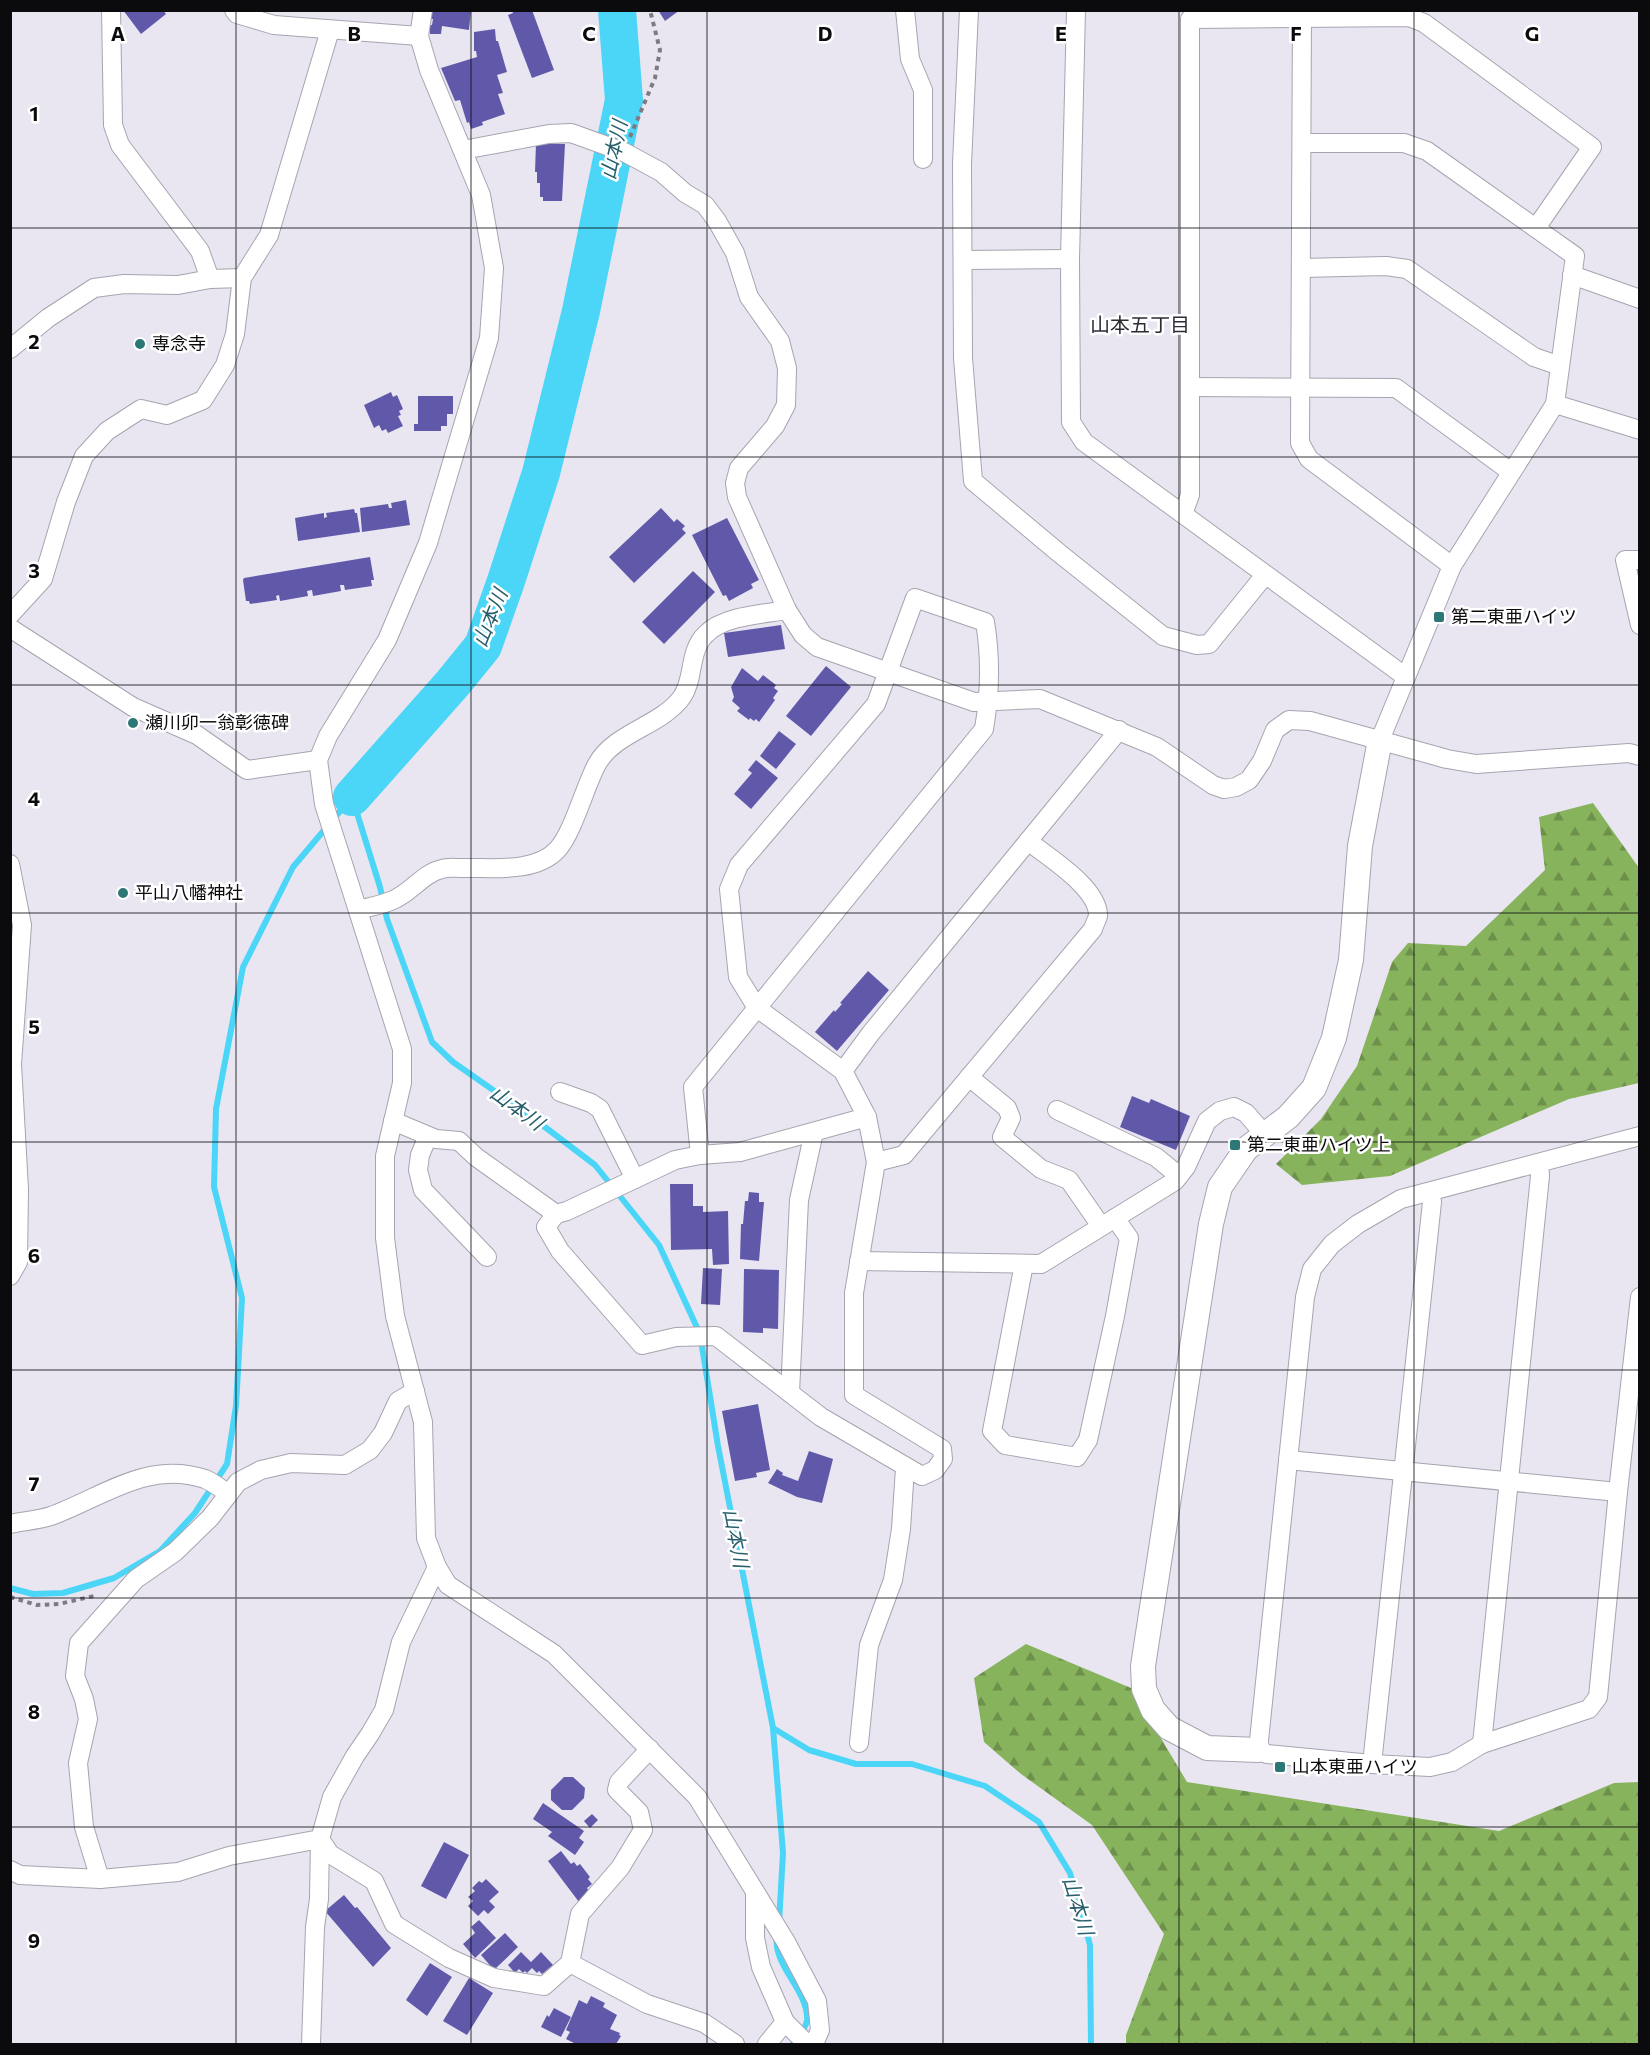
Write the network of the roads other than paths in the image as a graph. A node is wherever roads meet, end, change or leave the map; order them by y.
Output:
1 (111, 10) edge
2 (234, 10) edge
3 (423, 10) edge
4 (905, 10) edge
5 (969, 10) edge
6 (1076, 10) edge
7 (1302, 15) edge
8 (330, 30) junction
9 (419, 36) junction
10 (1302, 143) junction
11 (463, 150) junction
12 (923, 159) dead end
13 (1536, 228) junction
14 (1070, 259) junction
15 (963, 260) junction
16 (1301, 268) junction
17 (1572, 275) junction
18 (242, 278) junction
19 (210, 279) junction
20 (1640, 299) edge
21 (10, 349) edge
22 (1560, 366) junction
23 (1190, 387) junction
24 (1300, 388) junction
25 (1555, 404) junction
26 (1640, 430) edge
27 (1511, 472) junction
28 (1182, 514) junction
29 (1640, 560) edge
30 (1452, 566) junction
31 (1265, 574) junction
32 (787, 610) junction
33 (10, 615) edge
34 (1640, 625) edge
35 (10, 628) edge
36 (889, 673) junction
37 (1406, 677) junction
38 (989, 701) junction
39 (1119, 730) junction
40 (1380, 740) junction
41 (1640, 756) edge
42 (318, 760) junction
43 (1028, 841) junction
44 (10, 864) edge
45 (358, 910) junction
46 (757, 1008) junction
47 (843, 1071) junction
48 (969, 1077) junction
49 (560, 1092) dead end
50 (1057, 1110) dead end
51 (867, 1117) junction
52 (393, 1121) junction
53 (814, 1132) junction
54 (1265, 1135) junction
55 (429, 1136) junction
56 (1640, 1136) edge
57 (13, 1142) edge
58 (700, 1155) junction
59 (876, 1162) junction
60 (1539, 1162) junction
61 (1179, 1176) junction
62 (634, 1179) junction
63 (1430, 1192) junction
64 (556, 1214) junction
65 (1108, 1222) junction
66 (14, 1223) edge
67 (487, 1257) dead end
68 (859, 1261) junction
69 (1024, 1264) junction
70 (10, 1275) edge
71 (1640, 1297) edge
72 (415, 1391) junction
73 (790, 1393) junction
74 (1288, 1460) junction
75 (905, 1468) junction
76 (1403, 1472) junction
77 (1509, 1482) junction
78 (1618, 1492) junction
79 (229, 1494) junction
80 (10, 1524) edge
81 (437, 1567) junction
82 (859, 1743) dead end
83 (1482, 1744) junction
84 (650, 1749) junction
85 (1258, 1750) junction
86 (1372, 1764) junction
87 (320, 1839) junction
88 (10, 1870) edge
89 (100, 1879) junction
90 (755, 1891) junction
91 (570, 1963) junction
92 (785, 2022) junction
93 (311, 2044) edge
94 (735, 2044) edge
95 (767, 2044) edge
96 (807, 2044) edge
97 (814, 2044) edge

1 - 19 street
2 - 8 street
3 - 9 street
4 - 12 street
5 - 15 street
6 - 14 street
7 - 10 street
7 - 13 street
7 - 23 street
8 - 9 street
8 - 18 street
9 - 11 street
10 - 13 street
10 - 16 street
11 - 32 street
11 - 42 street
13 - 17 street
14 - 15 street
14 - 28 street
15 - 31 street
16 - 22 street
16 - 24 street
17 - 20 street
17 - 22 street
18 - 19 street
18 - 33 street
19 - 21 street
22 - 25 street
23 - 24 street
23 - 28 street
24 - 27 street
24 - 30 street
25 - 26 street
25 - 27 street
27 - 30 street
28 - 31 street
29 - 34 street
30 - 37 street
31 - 37 street
32 - 36 street
32 - 45 street
35 - 42 street
36 - 38 street
36 - 38 street
36 - 46 street
37 - 40 street
38 - 39 street
38 - 46 street
39 - 40 street
39 - 43 street
40 - 41 street
40 - 54 street
42 - 45 street
43 - 47 street
43 - 48 street
44 - 57 street
45 - 52 street
46 - 47 street
46 - 58 street
47 - 51 street
48 - 59 street
48 - 65 street
49 - 62 street
50 - 61 street
51 - 53 street
51 - 59 street
52 - 55 street
52 - 72 street
53 - 58 street
53 - 73 street
54 - 61 street
54 - 85 street
55 - 64 street
55 - 67 street
56 - 60 street
57 - 66 street
58 - 62 street
59 - 68 street
60 - 63 street
60 - 77 street
61 - 65 street
62 - 64 street
63 - 74 street
63 - 76 street
64 - 73 street
65 - 69 street
65 - 69 street
66 - 70 street
68 - 69 street
68 - 75 street
71 - 78 street
72 - 79 street
72 - 81 street
73 - 75 street
74 - 76 street
74 - 85 street
75 - 82 street
76 - 77 street
76 - 86 street
77 - 78 street
77 - 83 street
78 - 83 street
79 - 80 street
79 - 89 street
81 - 84 street
81 - 87 street
83 - 86 street
84 - 90 street
84 - 91 street
85 - 86 street
87 - 89 street
87 - 91 street
87 - 93 street
88 - 89 street
90 - 92 street
90 - 97 street
91 - 94 street
92 - 95 street
92 - 96 street

